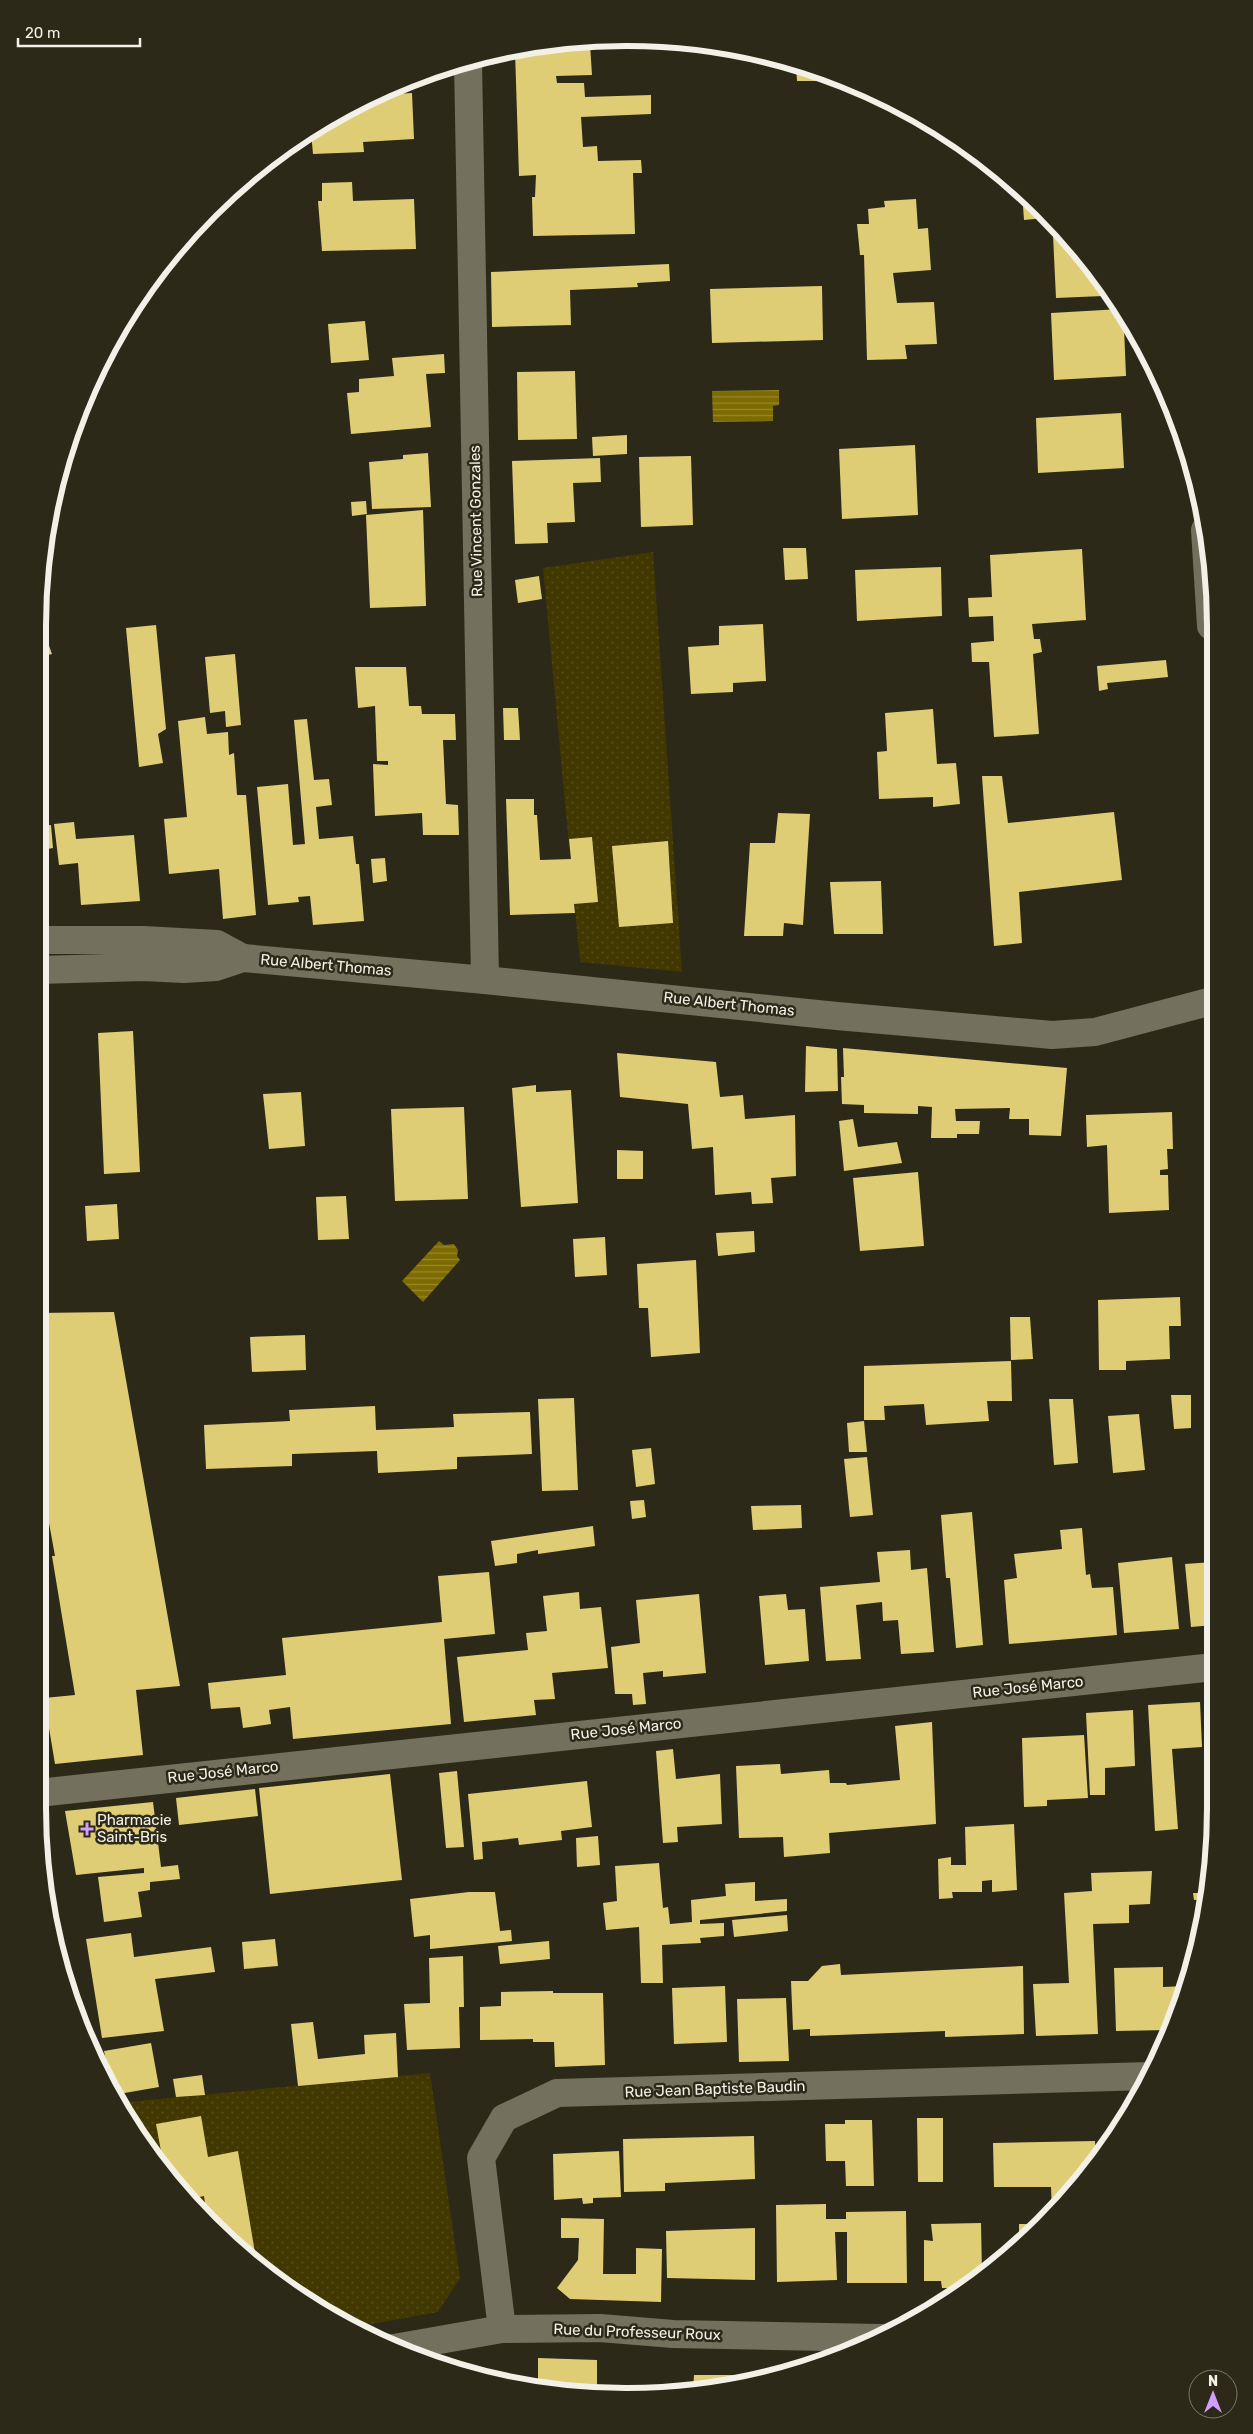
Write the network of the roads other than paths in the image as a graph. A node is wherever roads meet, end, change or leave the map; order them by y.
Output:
1 (468, 68) edge
2 (46, 940) edge
3 (243, 958) junction
4 (46, 970) edge
5 (485, 980) junction
6 (1207, 1002) edge
7 (1207, 1668) edge
8 (46, 1792) edge
9 (1141, 2076) edge
10 (502, 2329) junction
11 (863, 2338) edge
12 (408, 2346) edge

1 - 5 street, Rue Vincent Gonzales
2 - 3 street, Rue Albert Thomas
3 - 4 street, Rue Albert Thomas
3 - 5 street, Rue Albert Thomas
5 - 6 street, Rue Albert Thomas
7 - 8 street, Rue José Marco
9 - 10 street, Rue Jean Baptiste Baudin
10 - 11 street, Rue du Professeur Roux
10 - 12 street, Rue du Professeur Roux

